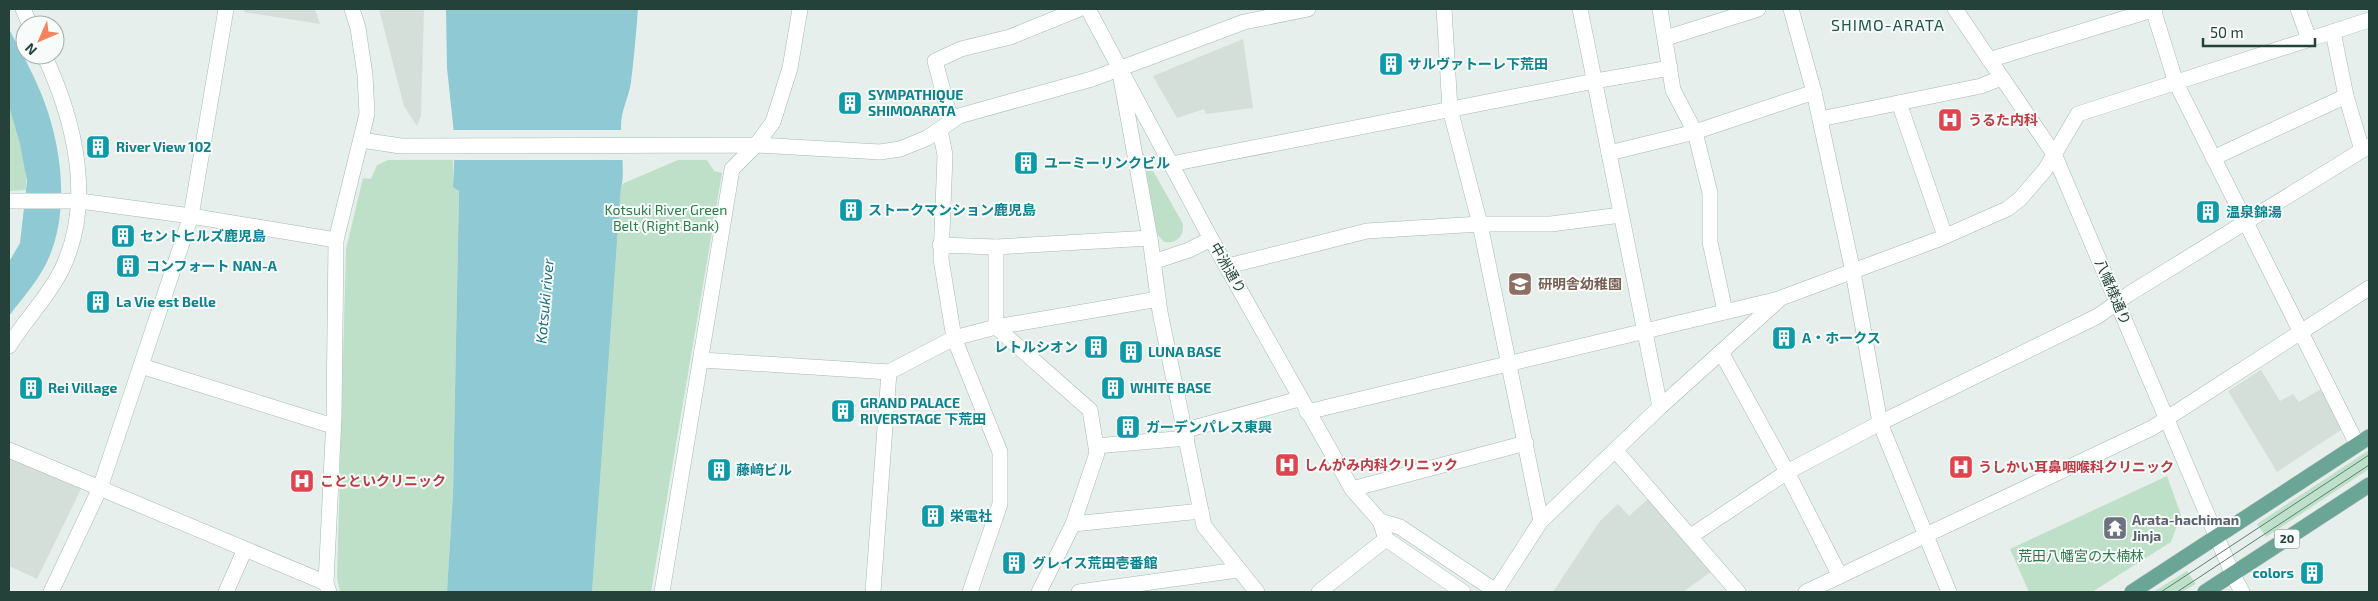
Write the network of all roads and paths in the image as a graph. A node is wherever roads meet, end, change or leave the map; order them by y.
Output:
1 (226, 9) edge
2 (352, 9) edge
3 (800, 9) edge
4 (1079, 9) edge
5 (1088, 9) edge
6 (1308, 9) edge
7 (1444, 9) edge
8 (1580, 9) edge
9 (1660, 9) edge
10 (1758, 9) edge
11 (1791, 9) edge
12 (1955, 9) edge
13 (2154, 9) edge
14 (2298, 9) edge
15 (2369, 20) edge
16 (2333, 32) junction
17 (1666, 38) junction
18 (2309, 39) junction
19 (1989, 60) junction
20 (48, 65) edge
21 (1670, 68) junction
22 (1120, 69) junction
23 (2001, 78) junction
24 (1595, 80) junction
25 (2176, 82) junction
26 (1814, 92) junction
27 (2346, 96) junction
28 (1899, 103) junction
29 (1450, 109) junction
30 (1820, 119) junction
31 (946, 126) junction
32 (1695, 132) junction
33 (361, 140) junction
34 (756, 145) junction
35 (2366, 148) edge
36 (1609, 153) junction
37 (2054, 154) junction
38 (2213, 158) junction
39 (1171, 164) junction
40 (15, 201) edge
41 (73, 201) junction
42 (1621, 215) junction
43 (191, 216) junction
44 (1480, 224) junction
45 (2246, 224) junction
46 (1945, 236) junction
47 (1150, 238) junction
48 (1211, 239) junction
49 (336, 240) junction
50 (940, 245) junction
51 (996, 247) junction
52 (1153, 262) junction
53 (1228, 266) junction
54 (1853, 272) junction
55 (2369, 288) edge
56 (1781, 298) junction
57 (1158, 299) junction
58 (2118, 302) junction
59 (1726, 311) junction
60 (996, 327) junction
61 (1645, 332) junction
62 (2300, 334) junction
63 (954, 338) junction
64 (9, 346) edge
65 (1721, 352) junction
66 (702, 360) junction
67 (1509, 362) junction
68 (141, 366) junction
69 (889, 372) junction
70 (1303, 405) junction
71 (1660, 407) junction
72 (2167, 418) junction
73 (1880, 423) junction
74 (333, 426) junction
75 (1186, 434) junction
76 (2363, 440) edge
77 (1526, 443) junction
78 (1096, 446) junction
79 (9, 450) edge
80 (1616, 451) junction
81 (1787, 472) junction
82 (2369, 485) edge
83 (100, 488) junction
84 (1352, 489) junction
85 (1201, 511) junction
86 (1380, 521) junction
87 (1541, 521) junction
88 (1073, 524) junction
89 (1925, 535) junction
90 (1691, 536) junction
91 (2217, 537) junction
92 (1386, 539) junction
93 (245, 549) junction
94 (1238, 570) junction
95 (2233, 575) junction
96 (1840, 576) junction
97 (328, 588) edge
98 (51, 592) edge
99 (226, 592) edge
100 (662, 592) edge
101 (873, 592) edge
102 (970, 592) edge
103 (1039, 592) edge
104 (1079, 592) edge
105 (1257, 592) edge
106 (1320, 592) edge
107 (1463, 592) edge
108 (1496, 592) edge
109 (1738, 592) edge
110 (1806, 592) edge
111 (1949, 592) edge
112 (2132, 592) edge
113 (2205, 592) edge
114 (2242, 592) edge

1 - 43 street
2 - 33 street
3 - 34 street
4 - 31 street
5 - 22 street, 中洲通り
6 - 22 street
7 - 29 street
8 - 24 street
9 - 17 street
10 - 17 street
11 - 26 street
12 - 19 street, 八幡様通り
13 - 19 street
13 - 25 street
14 - 18 street
15 - 16 street
16 - 18 street
16 - 27 street
17 - 21 street
18 - 25 street
19 - 23 street, 八幡様通り
20 - 41 street
21 - 24 street
21 - 32 street
22 - 31 street
22 - 39 street, 中洲通り
22 - 47 street
23 - 28 street
23 - 37 street, 八幡様通り
24 - 29 street
24 - 36 street
25 - 37 street
25 - 38 street
26 - 30 street
26 - 32 street
27 - 35 street
27 - 38 street
28 - 30 street
28 - 46 street
29 - 39 street
29 - 44 street
30 - 54 street
31 - 34 street
31 - 50 street
32 - 36 street
32 - 59 street
33 - 34 street
33 - 49 street
34 - 66 street
35 - 45 street
36 - 42 street
37 - 46 street
37 - 58 street, 八幡様通り
38 - 45 street
39 - 48 street, 中洲通り
40 - 41 street
41 - 43 street
41 - 64 street
42 - 44 street
42 - 61 street
43 - 49 street
43 - 68 street
44 - 53 street
44 - 67 street
45 - 58 street
45 - 62 street
46 - 54 street
47 - 51 street
47 - 52 street
48 - 52 street
48 - 53 street, 中洲通り
49 - 74 street
50 - 51 street
50 - 63 street
51 - 60 street
52 - 57 street
53 - 70 street, 中洲通り
54 - 56 street
54 - 73 street
55 - 62 street
56 - 59 street
56 - 65 street
57 - 60 street
57 - 75 street
58 - 72 street, 八幡様通り
58 - 73 street
59 - 61 street
60 - 63 street
60 - 78 street
61 - 67 street
61 - 71 street
62 - 72 street
62 - 76 street
63 - 69 street
63 - 102 street
65 - 71 street
65 - 81 street
66 - 69 street
66 - 100 street
67 - 70 street
67 - 77 street
68 - 74 street
68 - 83 street
69 - 101 street
70 - 75 street
70 - 84 street, 中洲通り
71 - 80 street
72 - 89 street
72 - 91 street, 八幡様通り
73 - 81 street
73 - 89 street
74 - 97 street
75 - 78 street
75 - 85 street
76 - 91 main road
77 - 84 street
77 - 87 street
78 - 88 street
79 - 83 street
80 - 87 street
80 - 90 street
81 - 90 street
81 - 96 street
82 - 95 main road, 20
83 - 93 street
83 - 98 street
84 - 86 street, 中洲通り
85 - 88 street
85 - 94 street
86 - 92 street, 中洲通り
86 - 108 street, 中洲通り
87 - 108 street
88 - 103 street
89 - 96 street
89 - 111 street
90 - 109 street
91 - 95 street, 八幡様通り
91 - 112 main road
92 - 106 street
92 - 107 street
93 - 97 street
93 - 99 street
94 - 104 street
94 - 105 street
95 - 113 main road, 20
95 - 114 street, 八幡様通り
96 - 110 street

